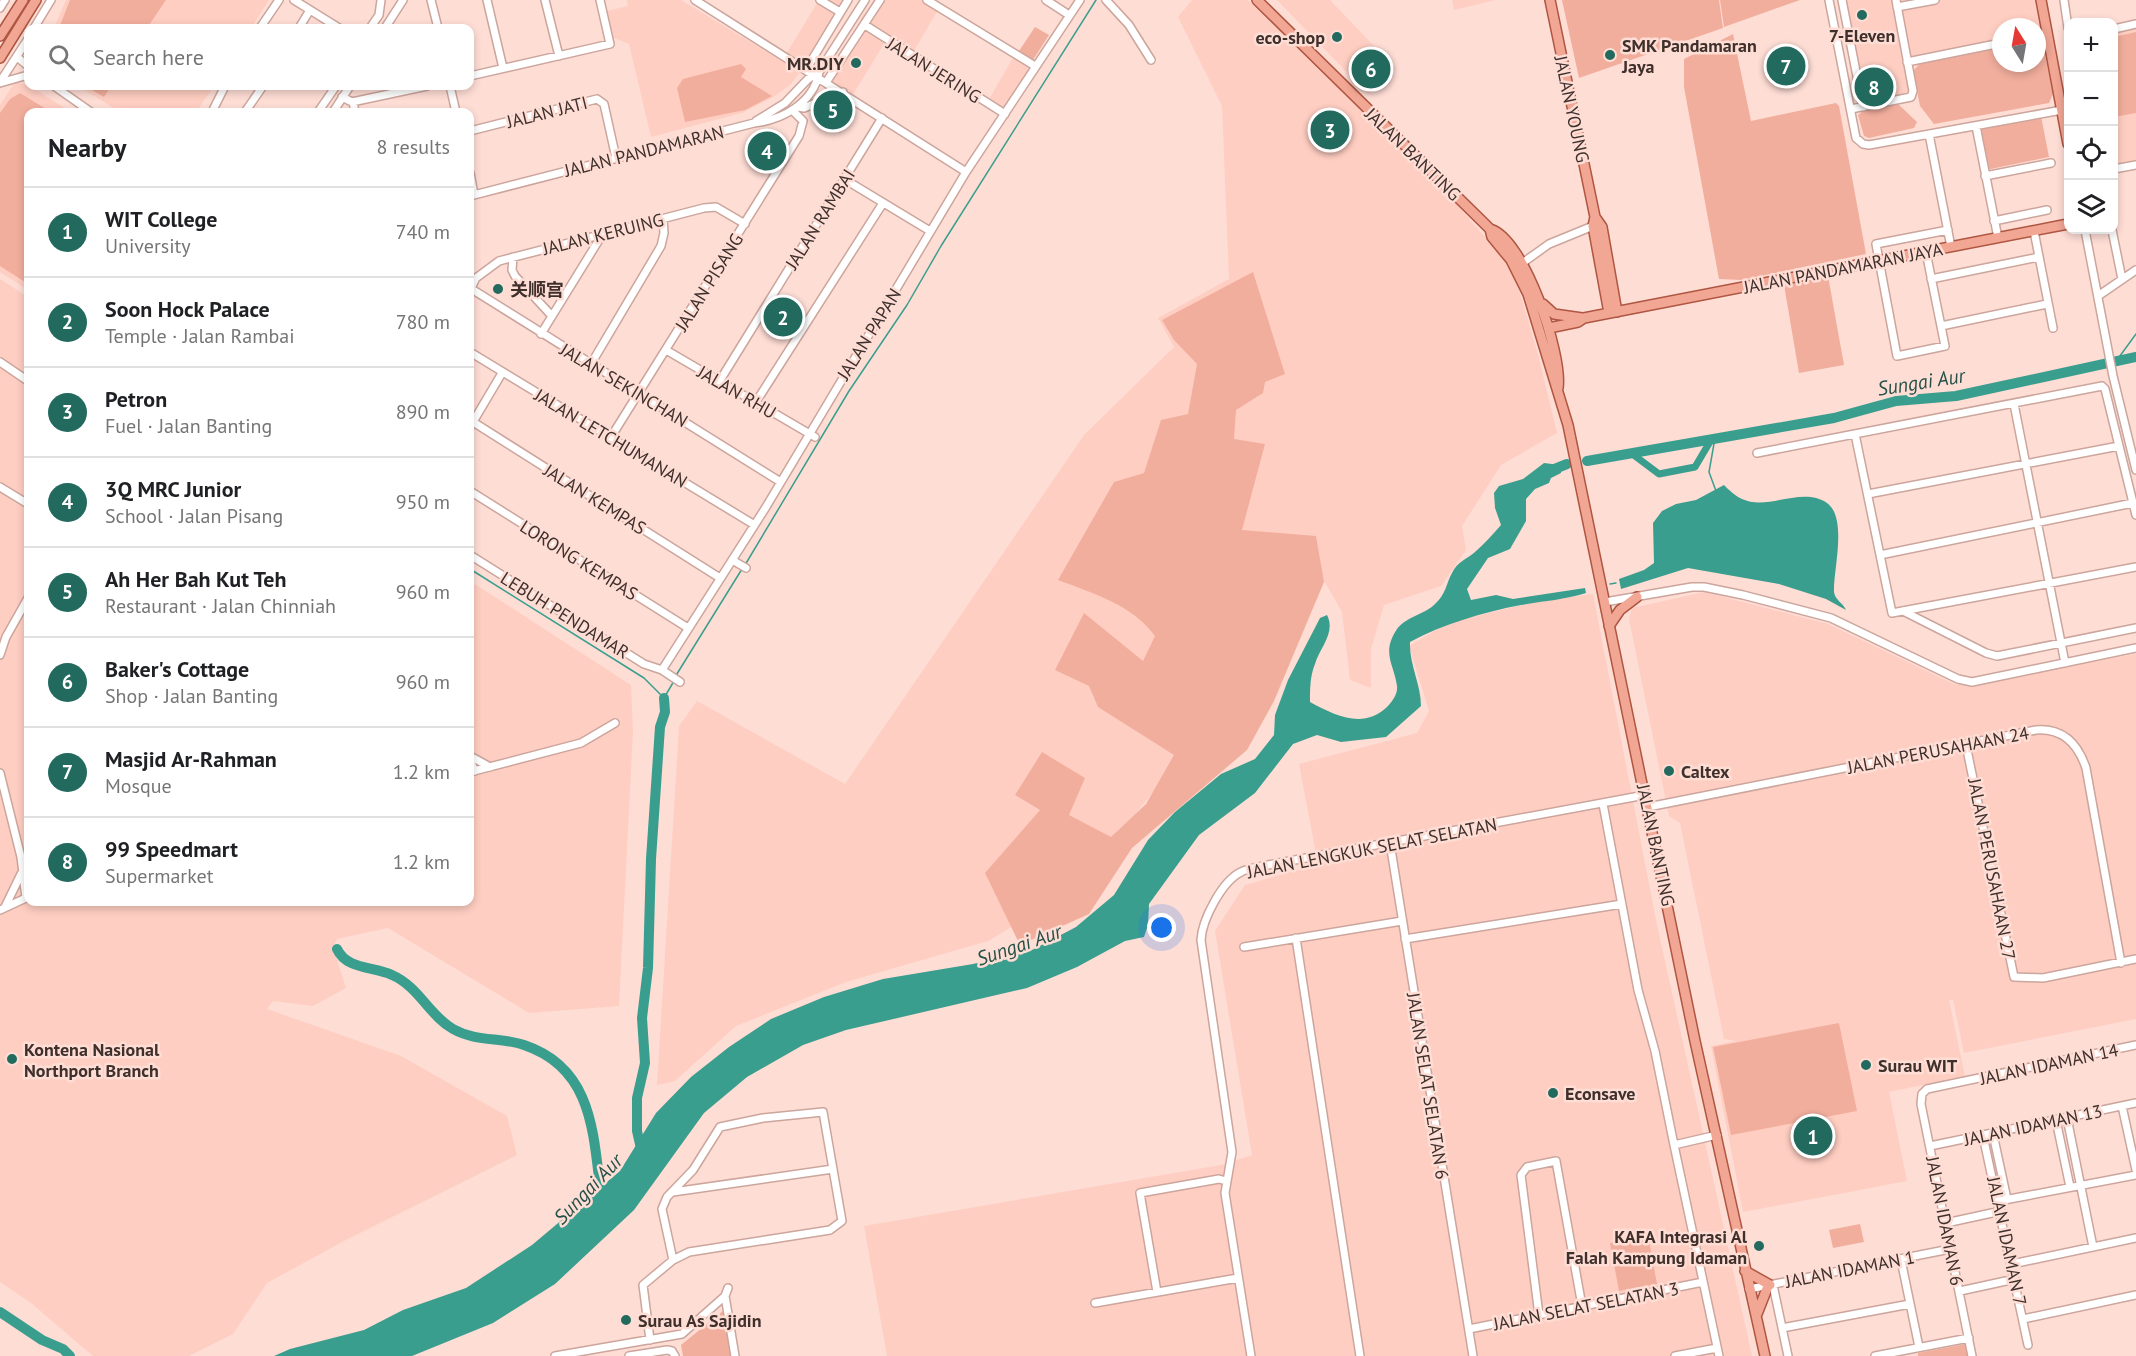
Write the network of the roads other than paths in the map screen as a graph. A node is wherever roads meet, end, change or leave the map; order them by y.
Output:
1 (5, 0) edge
2 (23, 0) edge
3 (36, 0) edge
4 (51, 0) edge
5 (279, 0) edge
6 (294, 0) edge
7 (381, 0) edge
8 (403, 0) edge
9 (431, 0) edge
10 (487, 0) edge
11 (545, 0) edge
12 (600, 0) edge
13 (695, 0) edge
14 (714, 0) edge
15 (820, 0) edge
16 (848, 0) edge
17 (866, 0) edge
18 (880, 0) edge
19 (927, 0) edge
20 (1046, 0) edge
21 (1080, 0) edge
22 (1106, 0) edge
23 (1257, 0) edge
24 (1550, 0) edge
25 (1829, 0) edge
26 (1842, 0) edge
27 (1935, 0) edge
28 (2041, 0) edge
29 (2064, 0) edge
30 (1896, 4) edge
31 (0, 8) edge
32 (709, 9) junction
33 (309, 10) junction
34 (840, 12) junction
35 (1070, 15) junction
36 (2067, 18) edge
37 (36, 24) edge
38 (263, 24) edge
39 (301, 24) edge
40 (332, 24) edge
41 (373, 24) edge
42 (388, 24) edge
43 (437, 24) edge
44 (2136, 24) edge
45 (865, 25) junction
46 (2118, 28) edge
47 (2048, 34) joint
48 (0, 36) edge
49 (1992, 45) edge
50 (24, 46) edge
51 (559, 56) junction
52 (17, 57) junction
53 (0, 58) edge
54 (1151, 60) dead end
55 (1907, 62) junction
56 (24, 63) edge
57 (12, 64) junction
58 (1035, 66) junction
59 (503, 68) junction
60 (807, 68) junction
61 (24, 72) edge
62 (817, 74) junction
63 (474, 75) edge
64 (24, 76) edge
65 (826, 81) junction
66 (0, 82) edge
67 (59, 90) edge
68 (223, 90) edge
69 (260, 90) edge
70 (333, 90) edge
71 (347, 90) edge
72 (408, 90) edge
73 (451, 90) edge
74 (843, 92) junction
75 (342, 98) junction
76 (353, 102) junction
77 (1863, 107) junction
78 (85, 108) edge
79 (214, 108) edge
80 (248, 108) edge
81 (321, 108) edge
82 (336, 108) edge
83 (355, 108) edge
84 (455, 108) edge
85 (795, 108) junction
86 (1851, 109) junction
87 (2062, 110) junction
88 (1005, 114) junction
89 (882, 118) junction
90 (754, 123) junction
91 (1976, 126) junction
92 (2065, 126) edge
93 (474, 130) edge
94 (1929, 134) junction
95 (616, 158) junction
96 (2051, 163) dead end
97 (2136, 165) edge
98 (2118, 168) edge
99 (966, 172) junction
100 (1985, 176) junction
101 (844, 179) junction
102 (474, 194) edge
103 (883, 203) junction
104 (2047, 210) dead end
105 (663, 219) junction
106 (1994, 221) junction
107 (1594, 222) junction
108 (745, 224) junction
109 (2064, 225) edge
110 (1490, 229) junction
111 (1948, 230) junction
112 (930, 231) junction
113 (2034, 231) junction
114 (2086, 234) edge
115 (2113, 234) edge
116 (602, 235) junction
117 (1998, 238) junction
118 (1951, 247) junction
119 (1926, 252) junction
120 (513, 257) junction
121 (2039, 257) junction
122 (1878, 261) junction
123 (1521, 264) junction
124 (2136, 270) edge
125 (1931, 279) junction
126 (2122, 279) junction
127 (474, 283) edge
128 (474, 292) edge
129 (1533, 293) junction
130 (2098, 296) junction
131 (2047, 304) junction
132 (1613, 313) junction
133 (551, 315) junction
134 (1579, 319) junction
135 (1548, 326) junction
136 (1941, 326) junction
137 (2053, 328) dead end
138 (541, 334) junction
139 (1555, 348) junction
140 (666, 350) junction
141 (474, 355) edge
142 (1547, 357) junction
143 (0, 362) edge
144 (591, 364) junction
145 (502, 373) junction
146 (24, 378) edge
147 (719, 382) junction
148 (1558, 388) junction
149 (639, 393) junction
150 (756, 402) junction
151 (2014, 404) junction
152 (474, 417) edge
153 (474, 425) edge
154 (1855, 434) junction
155 (812, 435) junction
156 (611, 437) junction
157 (2119, 446) junction
158 (1757, 453) dead end
159 (2026, 466) junction
160 (2136, 470) edge
161 (779, 481) junction
162 (0, 487) edge
163 (474, 494) edge
164 (1868, 494) junction
165 (24, 502) edge
166 (2133, 503) junction
167 (2136, 515) edge
168 (2037, 523) junction
169 (753, 524) junction
170 (1880, 555) junction
171 (474, 558) edge
172 (735, 562) junction
173 (2136, 567) edge
174 (746, 568) dead end
175 (720, 578) junction
176 (2049, 582) junction
177 (1637, 597) junction
178 (1605, 602) junction
179 (24, 605) edge
180 (1900, 612) junction
181 (1609, 626) junction
182 (688, 628) junction
183 (2136, 628) edge
184 (2061, 645) junction
185 (2136, 648) edge
186 (0, 655) edge
187 (2065, 663) junction
188 (663, 670) junction
189 (680, 681) dead end
190 (615, 723) dead end
191 (1966, 745) junction
192 (474, 758) edge
193 (490, 767) junction
194 (474, 771) edge
195 (0, 773) edge
196 (1645, 795) junction
197 (1603, 804) junction
198 (1648, 807) junction
199 (1402, 841) junction
200 (1390, 843) junction
201 (1381, 845) junction
202 (1392, 856) junction
203 (24, 866) edge
204 (24, 875) edge
205 (24, 898) edge
206 (1622, 904) junction
207 (2, 908) edge
208 (1402, 921) junction
209 (1296, 938) junction
210 (1405, 939) junction
211 (1244, 947) dead end
212 (2136, 959) edge
213 (2121, 963) junction
214 (2136, 1045) edge
215 (1927, 1089) joint
216 (2136, 1103) edge
217 (2121, 1106) junction
218 (2067, 1118) junction
219 (2056, 1120) junction
220 (1993, 1134) junction
221 (1717, 1135) junction
222 (1983, 1136) junction
223 (1674, 1145) junction
224 (1930, 1146) junction
225 (833, 1169) junction
226 (2136, 1170) edge
227 (2136, 1175) edge
228 (1226, 1181) junction
229 (2081, 1186) junction
230 (2070, 1187) junction
231 (673, 1192) junction
232 (2007, 1199) junction
233 (1999, 1201) junction
234 (2001, 1211) junction
235 (1946, 1223) junction
236 (2136, 1238) edge
237 (2093, 1247) junction
238 (1950, 1249) junction
239 (673, 1260) junction
240 (1901, 1260) junction
241 (2012, 1264) junction
242 (1745, 1271) junction
243 (1238, 1278) junction
244 (2015, 1279) junction
245 (1702, 1282) junction
246 (1770, 1285) junction
247 (728, 1288) dead end
248 (1749, 1289) junction
249 (1157, 1292) junction
250 (1960, 1292) junction
251 (2136, 1295) edge
252 (725, 1296) junction
253 (1095, 1303) dead end
254 (1910, 1304) junction
255 (1582, 1306) junction
256 (1539, 1315) junction
257 (1756, 1319) junction
258 (2024, 1319) junction
259 (1782, 1328) junction
260 (1469, 1329) junction
261 (1969, 1338) junction
262 (650, 1340) junction
263 (2028, 1345) dead end
264 (611, 1346) junction
265 (1918, 1347) junction
266 (1718, 1352) edge
267 (555, 1356) edge
268 (612, 1356) edge
269 (629, 1356) edge
270 (675, 1356) edge
271 (735, 1356) edge
272 (1251, 1356) edge
273 (1360, 1356) edge
274 (1473, 1356) edge
275 (1675, 1356) edge
276 (1765, 1356) edge
277 (1788, 1356) edge
278 (1875, 1356) edge
279 (1972, 1356) edge

1 - 31 street
2 - 48 main road
3 - 53 main road
4 - 37 street
5 - 38 street
6 - 33 street
7 - 41 street
8 - 42 street
9 - 43 street
10 - 59 street
11 - 51 street
12 - 51 street
13 - 32 street
14 - 32 street
15 - 34 street
16 - 34 street
17 - 62 street, JALAN PANDAMARAN
18 - 45 street
19 - 58 street
20 - 35 street
21 - 35 street, JALAN PAPAN
22 - 54 street
23 - 110 main road, JALAN BANTING
24 - 107 main road, JALAN YOUNG
25 - 86 street
26 - 77 street
27 - 30 street
28 - 47 main road
29 - 36 street
30 - 55 street
32 - 60 street
33 - 39 street
33 - 40 street
34 - 60 street
35 - 58 street, JALAN PAPAN
44 - 46 street
45 - 65 street
45 - 88 street, JALAN JERING
47 - 87 main road
49 - 55 street
50 - 52 street
51 - 59 street
52 - 56 street
52 - 57 street
55 - 77 street
57 - 61 street
57 - 66 street
58 - 88 street, JALAN PAPAN
59 - 63 street
60 - 62 street
62 - 65 street
62 - 85 street, JALAN PANDAMARAN
62 - 90 street
64 - 66 street
65 - 74 street
67 - 78 street
68 - 79 street
69 - 80 street
70 - 81 street
71 - 75 street
72 - 76 street
73 - 84 street
74 - 85 street
74 - 89 street
75 - 76 street
75 - 82 street
76 - 83 street
77 - 86 street
85 - 90 street, JALAN PANDAMARAN
85 - 108 street, JALAN PISANG
86 - 94 street
87 - 91 street
87 - 92 main road
88 - 99 street, JALAN PAPAN
89 - 99 street
89 - 101 street, JALAN RAMBAI
90 - 95 street, JALAN PANDAMARAN
91 - 94 street
91 - 100 street
93 - 95 street, JALAN JATI
94 - 111 street
95 - 102 street, JALAN PANDAMARAN
96 - 100 street
97 - 98 street
99 - 112 street, JALAN PAPAN
100 - 106 street
101 - 103 street
101 - 147 street, JALAN RAMBAI
103 - 112 street
103 - 150 street
104 - 106 street
105 - 108 street, JALAN KERUING
105 - 116 street, JALAN KERUING
105 - 144 street
106 - 117 street
107 - 123 street
107 - 132 main road, JALAN YOUNG
108 - 140 street, JALAN PISANG
109 - 113 main road, JALAN PANDAMARAN JAYA
110 - 123 main road, JALAN BANTING
110 - 129 main road
111 - 118 street
111 - 122 street
112 - 155 street, JALAN PAPAN
113 - 117 main road, JALAN PANDAMARAN JAYA
113 - 121 street
114 - 130 street
115 - 126 street
116 - 120 street, JALAN KERUING
116 - 133 street
117 - 118 main road, JALAN PANDAMARAN JAYA
118 - 119 main road, JALAN PANDAMARAN JAYA
119 - 122 main road, JALAN PANDAMARAN JAYA
119 - 125 street
120 - 127 street, JALAN KERUING
120 - 133 street
121 - 125 street
121 - 131 street
122 - 132 main road, JALAN PANDAMARAN JAYA
122 - 136 street
123 - 129 main road, JALAN BANTING
124 - 126 street
125 - 136 street
126 - 130 street
128 - 138 street, JALAN SEKINCHAN
129 - 134 main road
129 - 135 main road
129 - 142 main road, JALAN BANTING
130 - 160 street
131 - 136 street
131 - 137 street
132 - 134 main road, JALAN PANDAMARAN JAYA
133 - 138 street
134 - 135 main road, JALAN PANDAMARAN JAYA
134 - 139 main road
135 - 139 main road
135 - 142 main road
138 - 144 street, JALAN SEKINCHAN
139 - 148 main road
140 - 147 street, JALAN RHU
140 - 149 street, JALAN PISANG
141 - 145 street, JALAN LETCHUMANAN
142 - 148 main road, JALAN BANTING
143 - 146 street
144 - 149 street, JALAN SEKINCHAN
145 - 152 street
145 - 156 street, JALAN LETCHUMANAN
147 - 150 street, JALAN RHU
148 - 178 main road, JALAN BANTING
149 - 156 street, JALAN PISANG
149 - 161 street, JALAN SEKINCHAN
150 - 155 street, JALAN RHU
151 - 154 street
151 - 157 street
151 - 159 street
153 - 175 street, JALAN KEMPAS
154 - 158 street
154 - 164 street
155 - 161 street, JALAN PAPAN
156 - 169 street, JALAN LETCHUMANAN
157 - 159 street
157 - 166 street
159 - 164 street
159 - 168 street
161 - 169 street, JALAN PAPAN
162 - 165 street
163 - 182 street, LORONG KEMPAS
164 - 170 street
166 - 167 street
166 - 168 street
168 - 170 street
168 - 176 street
169 - 172 street, JALAN PAPAN
170 - 180 street
171 - 188 street, LEBUH PENDAMAR
172 - 174 street
172 - 175 street, JALAN PAPAN
173 - 176 street
175 - 182 street, JALAN PAPAN
176 - 180 street
176 - 184 street
177 - 178 street
177 - 181 main road
177 - 187 street
178 - 181 main road, JALAN BANTING
179 - 186 street
180 - 184 street
181 - 196 main road, JALAN BANTING
182 - 188 street, JALAN PAPAN
183 - 184 street
184 - 187 street
185 - 187 street
188 - 189 street, LEBUH PENDAMAR
190 - 193 street
191 - 198 street, JALAN PERUSAHAAN 24
191 - 213 street, JALAN PERUSAHAAN 24
191 - 213 street, JALAN PERUSAHAAN 27
192 - 193 street
193 - 194 street
195 - 203 street
196 - 197 street, JALAN LENGKUK SELAT SELATAN
196 - 198 main road, JALAN BANTING
197 - 199 street, JALAN LENGKUK SELAT SELATAN
197 - 206 street
198 - 221 main road, JALAN BANTING
199 - 200 street, JALAN LENGKUK SELAT SELATAN
199 - 202 street
200 - 201 street, JALAN LENGKUK SELAT SELATAN
200 - 202 street, JALAN SELAT SELATAN 6
201 - 202 street
201 - 228 street, JALAN LENGKUK SELAT SELATAN
202 - 208 street, JALAN SELAT SELATAN 6
204 - 207 street
205 - 207 street
206 - 210 street
206 - 223 street
208 - 209 street
208 - 210 street, JALAN SELAT SELATAN 6
209 - 211 street
209 - 273 street
210 - 260 street, JALAN SELAT SELATAN 6
212 - 213 street, JALAN PERUSAHAAN 27
214 - 215 street, JALAN IDAMAN 14
215 - 224 street, JALAN IDAMAN 6
216 - 217 street, JALAN IDAMAN 13
217 - 218 street, JALAN IDAMAN 13
217 - 226 street
218 - 219 street, JALAN IDAMAN 13
218 - 229 street
219 - 220 street, JALAN IDAMAN 13
219 - 230 street
220 - 222 street, JALAN IDAMAN 13
220 - 232 street, JALAN IDAMAN 7
221 - 223 street
221 - 242 main road, JALAN BANTING
222 - 224 street, JALAN IDAMAN 13
222 - 233 street, JALAN IDAMAN 7
223 - 245 street
224 - 235 street, JALAN IDAMAN 6
225 - 231 street
225 - 231 street
225 - 239 street
227 - 229 street
228 - 243 street, JALAN LENGKUK SELAT SELATAN
228 - 249 street
229 - 230 street
229 - 237 street
230 - 232 street
231 - 239 street
232 - 233 street
233 - 234 street, JALAN IDAMAN 7
234 - 235 street
234 - 241 street, JALAN IDAMAN 7
235 - 238 street, JALAN IDAMAN 6
236 - 237 street
237 - 241 street
238 - 240 street, JALAN IDAMAN 1
238 - 250 street, JALAN IDAMAN 6
239 - 262 street
240 - 246 street, JALAN IDAMAN 1
240 - 254 street
241 - 244 street, JALAN IDAMAN 7
242 - 246 main road
242 - 248 main road, JALAN BANTING
243 - 249 street
243 - 272 street, JALAN LENGKUK SELAT SELATAN
244 - 250 street
244 - 258 street, JALAN IDAMAN 7
245 - 255 street, JALAN SELAT SELATAN 3
245 - 266 street
246 - 248 street, JALAN IDAMAN 1
246 - 257 main road
246 - 259 street
247 - 252 street
248 - 257 main road, JALAN BANTING
249 - 253 street
250 - 261 street, JALAN IDAMAN 6
251 - 258 street
252 - 262 street
252 - 271 street
254 - 259 street
254 - 265 street
255 - 256 street, JALAN SELAT SELATAN 3
255 - 256 street
256 - 260 street, JALAN SELAT SELATAN 3
257 - 276 main road, JALAN BANTING
258 - 263 street, JALAN IDAMAN 7
259 - 277 street
260 - 274 street, JALAN SELAT SELATAN 6
261 - 265 street
261 - 279 street, JALAN IDAMAN 6
262 - 264 street
264 - 267 street
264 - 268 street
265 - 278 street
266 - 275 street
269 - 270 street

